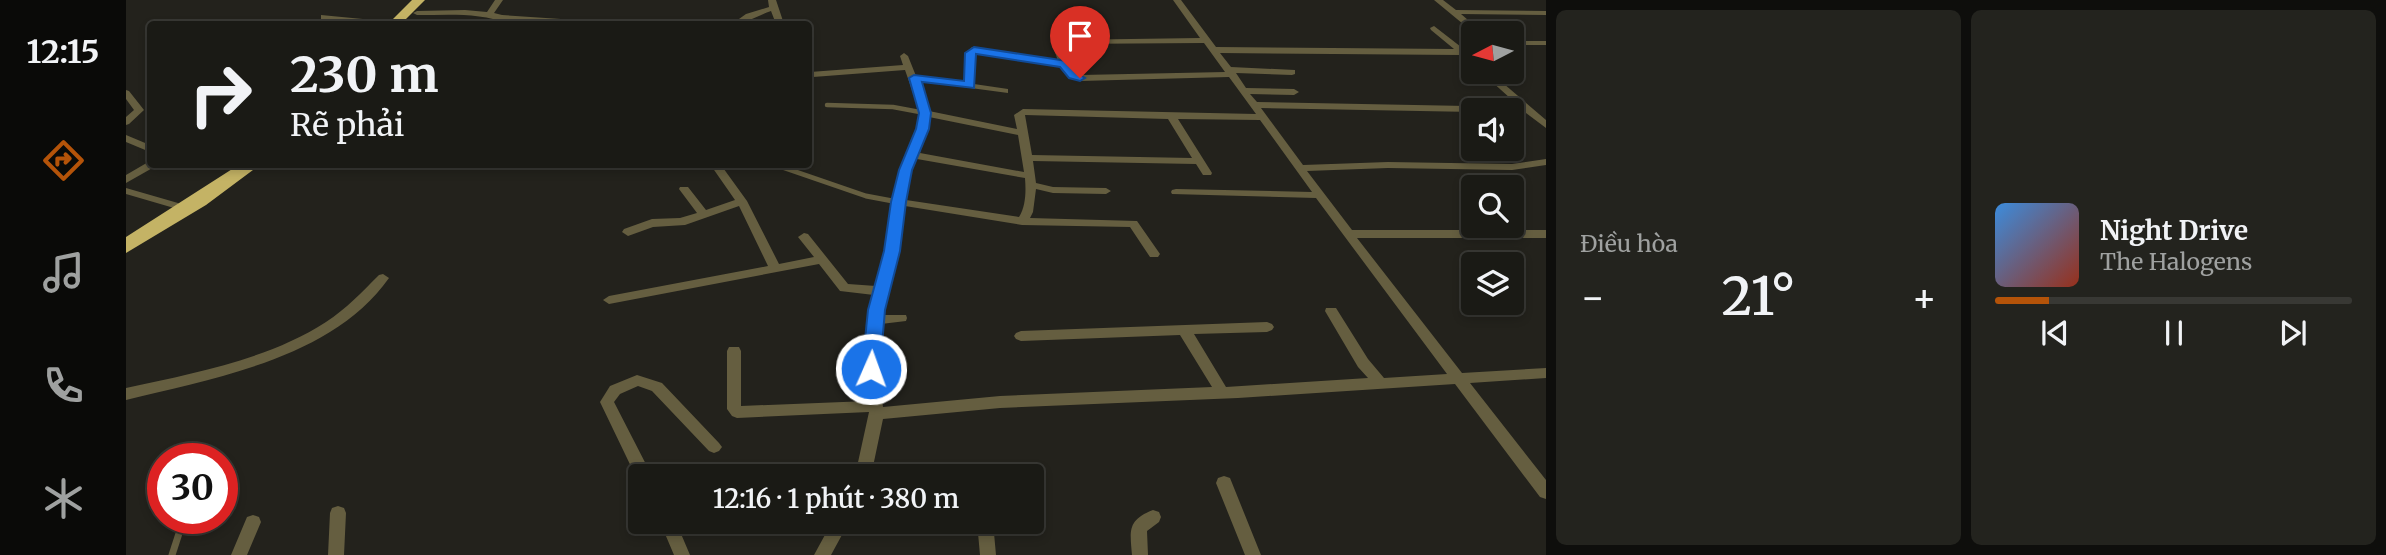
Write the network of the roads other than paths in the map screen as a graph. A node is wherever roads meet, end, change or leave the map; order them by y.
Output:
1 (430, 0) edge
2 (499, 0) edge
3 (1177, 0) edge
4 (1438, 0) edge
5 (772, 4) edge
6 (418, 6) edge
7 (1453, 12) junction
8 (1546, 13) edge
9 (490, 14) junction
10 (504, 17) junction
11 (324, 18) dead end
12 (359, 21) edge
13 (398, 21) edge
14 (407, 21) edge
15 (509, 21) edge
16 (562, 21) edge
17 (742, 21) dead end
18 (779, 21) edge
19 (1464, 21) edge
20 (1434, 28) dead end
21 (1524, 43) edge
22 (1546, 43) edge
23 (1211, 45) junction
24 (1461, 52) joint
25 (1063, 64) junction
26 (909, 67) junction
27 (1231, 72) junction
28 (1292, 72) dead end
29 (813, 74) dead end
30 (1500, 84) edge
31 (970, 85) junction
32 (1005, 91) dead end
33 (1245, 91) junction
34 (1294, 92) dead end
35 (126, 93) edge
36 (1254, 105) junction
37 (827, 106) dead end
38 (925, 113) junction
39 (1537, 114) edge
40 (1171, 116) junction
41 (1263, 117) junction
42 (126, 122) edge
43 (1546, 125) edge
44 (1023, 133) junction
45 (126, 138) edge
46 (147, 148) edge
47 (914, 155) junction
48 (1027, 158) junction
49 (1199, 161) junction
50 (1546, 162) edge
51 (147, 167) edge
52 (228, 168) edge
53 (246, 168) edge
54 (719, 168) edge
55 (785, 168) edge
56 (1300, 168) junction
57 (1207, 173) dead end
58 (126, 179) edge
59 (1029, 181) junction
60 (684, 189) dead end
61 (126, 191) edge
62 (1106, 191) dead end
63 (1176, 192) dead end
64 (1320, 195) junction
65 (742, 201) junction
66 (898, 202) junction
67 (174, 205) junction
68 (704, 215) junction
69 (1022, 221) junction
70 (1461, 226) edge
71 (1524, 231) edge
72 (628, 232) dead end
73 (126, 234) edge
74 (1348, 234) junction
75 (1546, 234) edge
76 (804, 237) dead end
77 (126, 246) edge
78 (1154, 254) dead end
79 (821, 260) junction
80 (775, 269) junction
81 (383, 278) dead end
82 (882, 291) junction
83 (609, 300) dead end
84 (1331, 311) dead end
85 (901, 318) dead end
86 (875, 320) junction
87 (1267, 327) dead end
88 (1184, 330) junction
89 (1021, 335) dead end
90 (734, 351) dead end
91 (1546, 373) edge
92 (1461, 378) junction
93 (1380, 383) junction
94 (1222, 392) junction
95 (126, 394) edge
96 (876, 410) junction
97 (714, 447) dead end
98 (638, 464) edge
99 (865, 464) edge
100 (1224, 483) dead end
101 (1546, 492) edge
102 (338, 513) dead end
103 (1153, 516) dead end
104 (253, 522) dead end
105 (180, 534) edge
106 (673, 534) edge
107 (834, 534) edge
108 (986, 534) edge
109 (172, 555) edge
110 (239, 555) edge
111 (336, 555) edge
112 (682, 555) edge
113 (822, 555) edge
114 (988, 555) edge
115 (1140, 555) edge
116 (1252, 555) edge

1 - 6 highway
2 - 9 street
3 - 23 street
4 - 7 street
5 - 17 street
5 - 18 street
6 - 9 street
6 - 13 highway
6 - 14 highway
7 - 8 street
7 - 19 street
9 - 10 street
10 - 15 street
10 - 16 street
11 - 12 street
20 - 24 street
21 - 22 street
23 - 24 street
23 - 25 street
23 - 27 street
25 - 27 street
25 - 31 street
26 - 29 street
26 - 31 street
26 - 38 street
27 - 28 street
27 - 33 street
30 - 39 street
31 - 32 street
33 - 34 street
33 - 36 street
35 - 42 street
36 - 39 street
36 - 41 street
37 - 38 lane
38 - 44 street
38 - 47 street
39 - 43 street
40 - 41 street
40 - 44 street
40 - 49 street
41 - 56 street
44 - 48 street
45 - 46 street
47 - 59 street
47 - 66 street
48 - 49 street
48 - 59 street
49 - 57 street
50 - 56 street
51 - 58 street
52 - 67 highway
53 - 77 highway
54 - 65 street
55 - 66 lane
56 - 64 street
59 - 62 street
59 - 69 street
60 - 68 street
61 - 67 street
63 - 64 street
64 - 74 street
65 - 68 street
65 - 80 street
66 - 69 street
66 - 82 street
67 - 73 highway
68 - 72 street
69 - 78 street
70 - 74 street
71 - 75 street
74 - 92 street
76 - 79 street
79 - 80 street
79 - 82 street
80 - 83 street
81 - 95 street
82 - 86 street
84 - 93 street
85 - 86 street
86 - 96 street
87 - 88 street
88 - 89 street
88 - 94 street
90 - 96 street
91 - 92 street
92 - 93 street
92 - 101 street
93 - 94 street
94 - 96 street
96 - 99 street
97 - 98 street
100 - 116 street
102 - 111 street
103 - 115 street
104 - 110 street
105 - 109 lane
106 - 112 street
107 - 113 street
108 - 114 street

